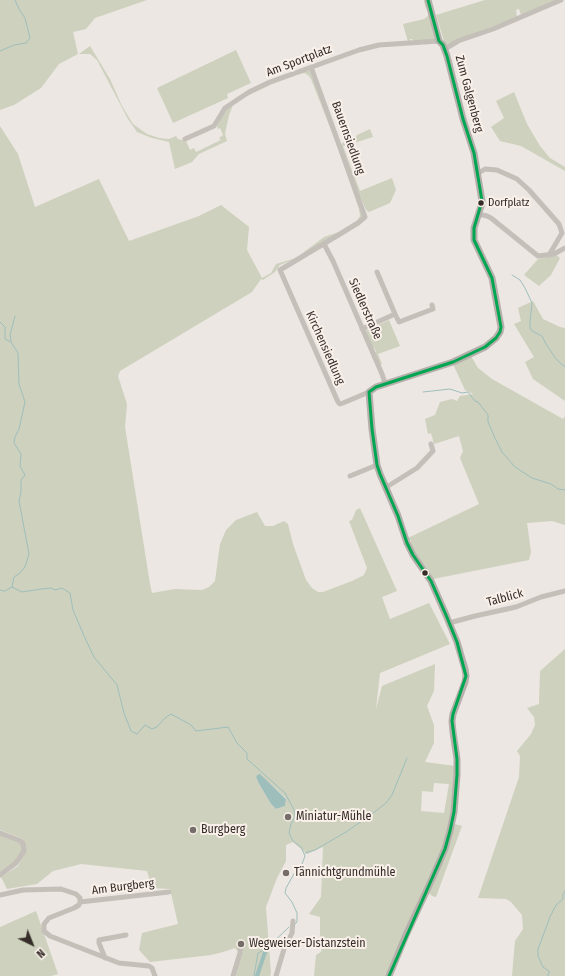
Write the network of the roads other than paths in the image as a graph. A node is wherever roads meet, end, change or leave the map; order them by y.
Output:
1 (428, 0) edge
2 (561, 0) edge
3 (439, 41) junction
4 (445, 50) junction
5 (311, 67) junction
6 (185, 139) dead end
7 (476, 165) junction
8 (485, 169) junction
9 (477, 174) junction
10 (478, 214) junction
11 (324, 244) junction
12 (562, 250) edge
13 (549, 255) junction
14 (565, 255) edge
15 (377, 272) dead end
16 (432, 305) dead end
17 (395, 314) junction
18 (362, 329) junction
19 (385, 383) junction
20 (369, 392) junction
21 (431, 444) dead end
22 (377, 466) junction
23 (350, 476) dead end
24 (385, 488) junction
25 (565, 591) edge
26 (449, 623) junction
27 (0, 833) edge
28 (0, 875) edge
29 (169, 892) dead end
30 (0, 895) edge
31 (80, 902) junction
32 (293, 921) dead end
33 (126, 935) dead end
34 (241, 943) dead end
35 (105, 958) junction
36 (155, 976) edge
37 (233, 976) edge
38 (276, 976) edge
39 (389, 976) edge

1 - 3 street, Zum Galgenberg
2 - 4 street
3 - 4 street, Zum Galgenberg
3 - 5 street, Am Sportplatz
4 - 7 street, Zum Galgenberg
5 - 6 street, Am Sportplatz
5 - 11 street, Bauernsiedlung
7 - 8 street
7 - 9 street, Zum Galgenberg
8 - 9 street
8 - 13 street
9 - 10 street, Zum Galgenberg
10 - 13 street
10 - 19 street
11 - 18 street, Siedlerstraße
11 - 20 street, Kirchensiedlung
12 - 13 street
12 - 14 street
15 - 17 street
16 - 17 street
17 - 18 street
18 - 19 street, Siedlerstraße
19 - 20 street
20 - 22 street
21 - 24 street
22 - 23 street
22 - 24 street
24 - 26 street
25 - 26 street, Talblick
26 - 39 street
27 - 28 street
29 - 31 street, Am Burgberg
30 - 31 street
31 - 35 street
32 - 38 street
33 - 35 street
34 - 37 street
35 - 36 street

